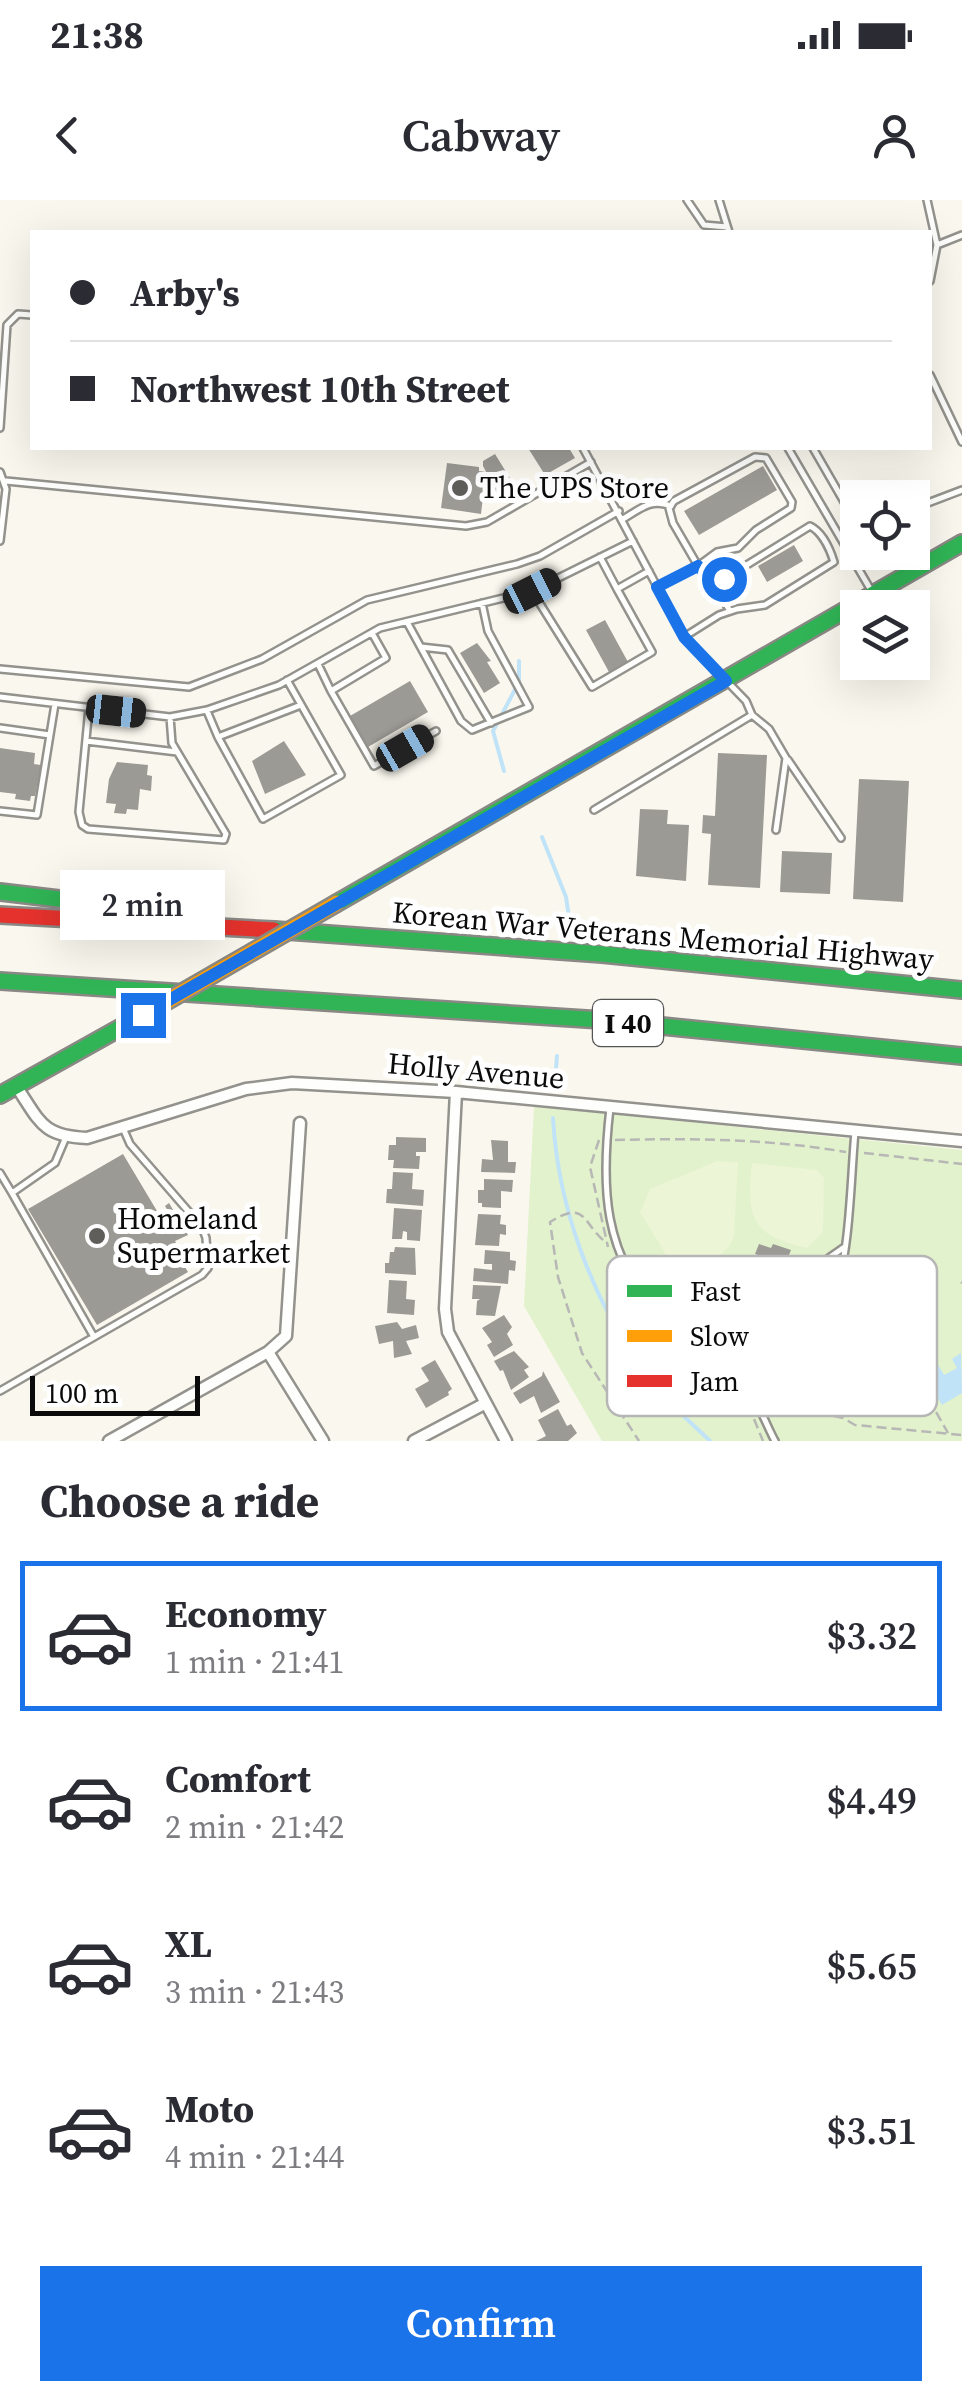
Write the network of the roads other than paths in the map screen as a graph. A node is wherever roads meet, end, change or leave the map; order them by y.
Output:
1 (687, 200) edge
2 (719, 200) edge
3 (926, 200) edge
4 (728, 230) edge
5 (962, 235) edge
6 (937, 246) junction
7 (932, 271) edge
8 (30, 315) edge
9 (932, 379) edge
10 (0, 428) edge
11 (962, 442) edge
12 (584, 450) edge
13 (789, 450) edge
14 (814, 450) edge
15 (591, 462) junction
16 (0, 472) edge
17 (6, 481) junction
18 (962, 490) edge
19 (840, 494) edge
20 (930, 502) edge
21 (671, 506) junction
22 (619, 510) junction
23 (622, 519) junction
24 (0, 540) edge
25 (633, 541) junction
26 (962, 543) edge
27 (600, 557) junction
28 (698, 566) junction
29 (649, 572) junction
30 (711, 580) junction
31 (657, 587) junction
32 (617, 589) junction
33 (871, 590) edge
34 (880, 590) edge
35 (532, 591) junction
36 (482, 603) junction
37 (730, 611) junction
38 (840, 614) edge
39 (407, 622) junction
40 (372, 633) junction
41 (684, 637) junction
42 (421, 648) junction
43 (318, 664) junction
44 (0, 669) edge
45 (287, 680) junction
46 (726, 681) junction
47 (331, 691) junction
48 (0, 697) edge
49 (55, 704) junction
50 (301, 705) junction
51 (88, 708) junction
52 (207, 710) junction
53 (752, 714) junction
54 (170, 717) junction
55 (491, 723) junction
56 (0, 728) edge
57 (436, 731) dead end
58 (50, 735) junction
59 (218, 737) junction
60 (86, 742) junction
61 (177, 752) junction
62 (786, 758) junction
63 (0, 810) edge
64 (594, 810) dead end
65 (776, 830) dead end
66 (840, 838) dead end
67 (0, 892) edge
68 (0, 915) edge
69 (238, 927) junction
70 (0, 981) edge
71 (962, 990) edge
72 (962, 1056) edge
73 (16, 1086) junction
74 (456, 1092) junction
75 (0, 1095) edge
76 (610, 1108) junction
77 (300, 1123) dead end
78 (123, 1126) junction
79 (856, 1129) junction
80 (66, 1137) junction
81 (962, 1141) edge
82 (0, 1174) edge
83 (12, 1192) junction
84 (844, 1248) junction
85 (623, 1256) edge
86 (835, 1256) edge
87 (843, 1256) edge
88 (94, 1338) junction
89 (268, 1352) junction
90 (0, 1391) edge
91 (484, 1404) junction
92 (761, 1416) edge
93 (109, 1441) edge
94 (323, 1441) edge
95 (414, 1441) edge
96 (506, 1441) edge
97 (775, 1441) edge

1 - 4 lane
2 - 4 lane
3 - 6 lane
5 - 6 lane
6 - 7 lane
8 - 10 lane
9 - 11 lane
12 - 15 lane
13 - 33 lane
14 - 19 lane
15 - 17 lane
15 - 22 lane
16 - 17 lane
17 - 24 lane
18 - 20 lane
21 - 23 lane
21 - 28 lane
21 - 28 lane
22 - 23 lane
22 - 44 lane
23 - 25 lane
25 - 27 lane
25 - 29 lane
26 - 34 main road
27 - 32 lane
27 - 35 lane
28 - 30 lane
28 - 31 lane
29 - 31 lane
29 - 32 lane
30 - 37 lane
30 - 37 lane
31 - 41 lane
32 - 35 lane
35 - 36 lane
36 - 39 lane
36 - 55 lane
37 - 41 lane
38 - 46 main road
39 - 40 lane
39 - 42 lane
40 - 43 lane
40 - 47 lane
41 - 46 lane
42 - 55 lane
42 - 55 lane
43 - 45 lane
43 - 47 lane
45 - 50 lane
45 - 52 lane
46 - 53 lane
46 - 73 main road, bridge
47 - 57 lane
48 - 49 lane
49 - 51 lane
49 - 58 lane
50 - 59 lane
50 - 59 lane
51 - 54 lane
51 - 60 lane
52 - 54 lane
52 - 59 lane
53 - 62 lane
53 - 64 lane
54 - 61 lane
56 - 58 lane
58 - 63 lane
60 - 61 lane
60 - 61 lane
62 - 65 lane
62 - 66 lane
67 - 69 main road
68 - 69 main road, Korean War Veterans Memorial Highway / I 40
69 - 71 main road, Korean War Veterans Memorial Highway / I 40
70 - 72 main road, I 40
73 - 75 main road
73 - 80 street
74 - 76 street, Holly Avenue
74 - 78 street, Holly Avenue
74 - 91 street
76 - 79 street, Holly Avenue
76 - 85 lane
77 - 89 street
78 - 80 street, Holly Avenue
78 - 88 lane
79 - 81 street, Holly Avenue
79 - 84 lane
80 - 83 lane
82 - 83 lane
83 - 88 lane
84 - 86 lane
84 - 87 lane
88 - 90 lane
89 - 93 street
89 - 94 street
91 - 95 street
91 - 96 street
92 - 97 lane

